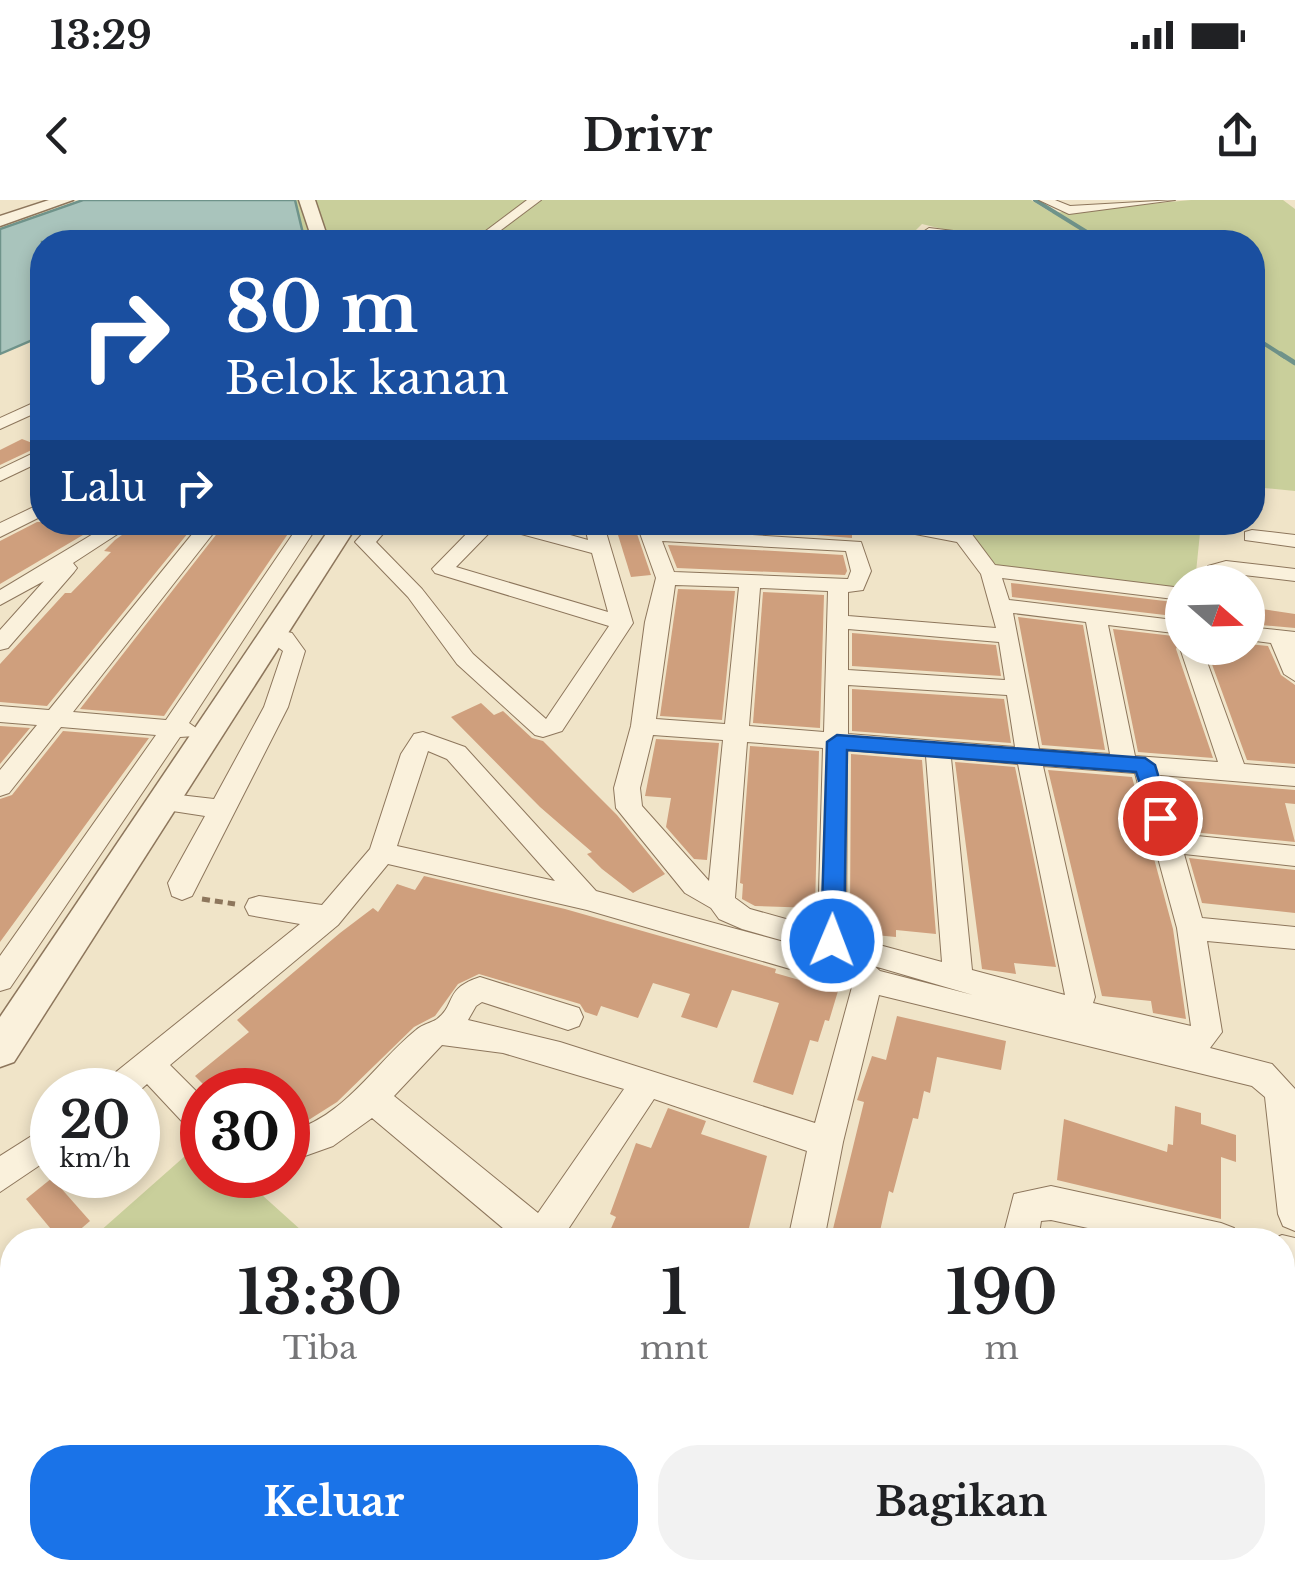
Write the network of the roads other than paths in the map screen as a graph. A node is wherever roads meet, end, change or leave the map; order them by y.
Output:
1 (64, 200) edge
2 (307, 200) edge
3 (519, 200) edge
4 (536, 200) edge
5 (1046, 200) edge
6 (1161, 200) edge
7 (1169, 200) edge
8 (0, 221) edge
9 (317, 230) edge
10 (478, 230) edge
11 (494, 230) edge
12 (30, 410) edge
13 (0, 424) edge
14 (30, 460) edge
15 (0, 476) edge
16 (30, 515) edge
17 (0, 531) edge
18 (106, 535) edge
19 (202, 535) edge
20 (475, 535) edge
21 (549, 535) edge
22 (597, 535) edge
23 (650, 535) edge
24 (728, 535) edge
25 (953, 535) edge
26 (1252, 536) dead end
27 (342, 540) edge
28 (1295, 541) edge
29 (85, 548) junction
30 (601, 549) junction
31 (442, 569) junction
32 (988, 570) junction
33 (1265, 572) edge
34 (1295, 575) edge
35 (666, 578) junction
36 (750, 582) junction
37 (838, 586) junction
38 (1165, 592) edge
39 (415, 594) junction
40 (0, 599) edge
41 (1000, 605) junction
42 (1096, 616) junction
43 (622, 622) junction
44 (838, 622) junction
45 (1165, 625) edge
46 (274, 636) junction
47 (1009, 636) junction
48 (1287, 638) edge
49 (0, 643) edge
50 (1197, 665) edge
51 (1295, 674) edge
52 (837, 677) junction
53 (1017, 688) junction
54 (0, 714) edge
55 (53, 720) junction
56 (643, 726) junction
57 (174, 729) junction
58 (208, 732) junction
59 (737, 735) junction
60 (837, 742) junction
61 (938, 751) junction
62 (1029, 758) junction
63 (1134, 764) junction
64 (1234, 772) junction
65 (1295, 777) edge
66 (0, 787) edge
67 (162, 802) junction
68 (222, 809) junction
69 (1168, 844) junction
70 (382, 854) junction
71 (1295, 856) edge
72 (182, 888) road end
73 (587, 899) junction
74 (721, 900) junction
75 (259, 907) road end
76 (328, 918) junction
77 (1191, 928) junction
78 (1295, 938) edge
79 (832, 941) junction
80 (869, 977) junction
81 (958, 978) junction
82 (0, 979) edge
83 (1075, 1012) junction
84 (568, 1017) dead end
85 (449, 1028) junction
86 (0, 1050) edge
87 (150, 1066) junction
88 (147, 1068) edge
89 (646, 1083) junction
90 (180, 1097) edge
91 (372, 1097) junction
92 (1290, 1131) edge
93 (310, 1142) edge
94 (826, 1142) junction
95 (30, 1154) edge
96 (0, 1176) edge
97 (1295, 1214) edge
98 (527, 1228) edge
99 (547, 1228) edge
100 (808, 1228) edge
101 (1022, 1228) edge
102 (1166, 1228) edge
103 (1295, 1322) edge
104 (1295, 1578) edge

1 - 8 street
2 - 9 street
3 - 10 street
4 - 11 street
5 - 6 street
6 - 7 street
12 - 13 street
14 - 15 street
16 - 17 street
18 - 29 street
19 - 55 street
20 - 31 street
21 - 30 street
22 - 30 street
23 - 35 street
24 - 37 street
25 - 32 street
26 - 28 street
27 - 39 street
27 - 46 street
27 - 57 street
29 - 40 street
29 - 49 street
30 - 43 street
31 - 39 street
31 - 43 street
32 - 38 street
32 - 41 street
33 - 34 street
35 - 36 street
35 - 56 street
36 - 37 street
36 - 59 street
37 - 44 street
39 - 43 street
41 - 42 street
41 - 47 street
42 - 45 street
42 - 63 street
44 - 47 street
44 - 52 street
46 - 58 street
46 - 68 street
47 - 53 street
48 - 51 street
50 - 64 street
52 - 53 street
52 - 60 street
53 - 62 street
54 - 55 street
55 - 57 street
55 - 66 street
56 - 59 street
56 - 74 street
57 - 58 street
57 - 82 street
58 - 67 street
59 - 60 street
59 - 74 street
60 - 61 street
60 - 79 street
61 - 62 street
61 - 81 street
62 - 63 street
62 - 83 street
63 - 64 street
63 - 69 street
64 - 65 street
67 - 68 street
67 - 86 street
68 - 72 street
69 - 71 street
69 - 77 street
70 - 73 street
70 - 73 street
70 - 76 street
73 - 80 street
74 - 79 street
75 - 76 street
76 - 87 street
77 - 78 street
77 - 83 street
79 - 81 street
80 - 92 street
80 - 94 street
81 - 83 street
84 - 85 street
85 - 89 street
85 - 91 street
87 - 88 street
87 - 90 street
89 - 94 street
89 - 99 street
91 - 93 street
91 - 98 street
92 - 97 street
94 - 100 street
95 - 96 street
101 - 102 street
103 - 104 street

